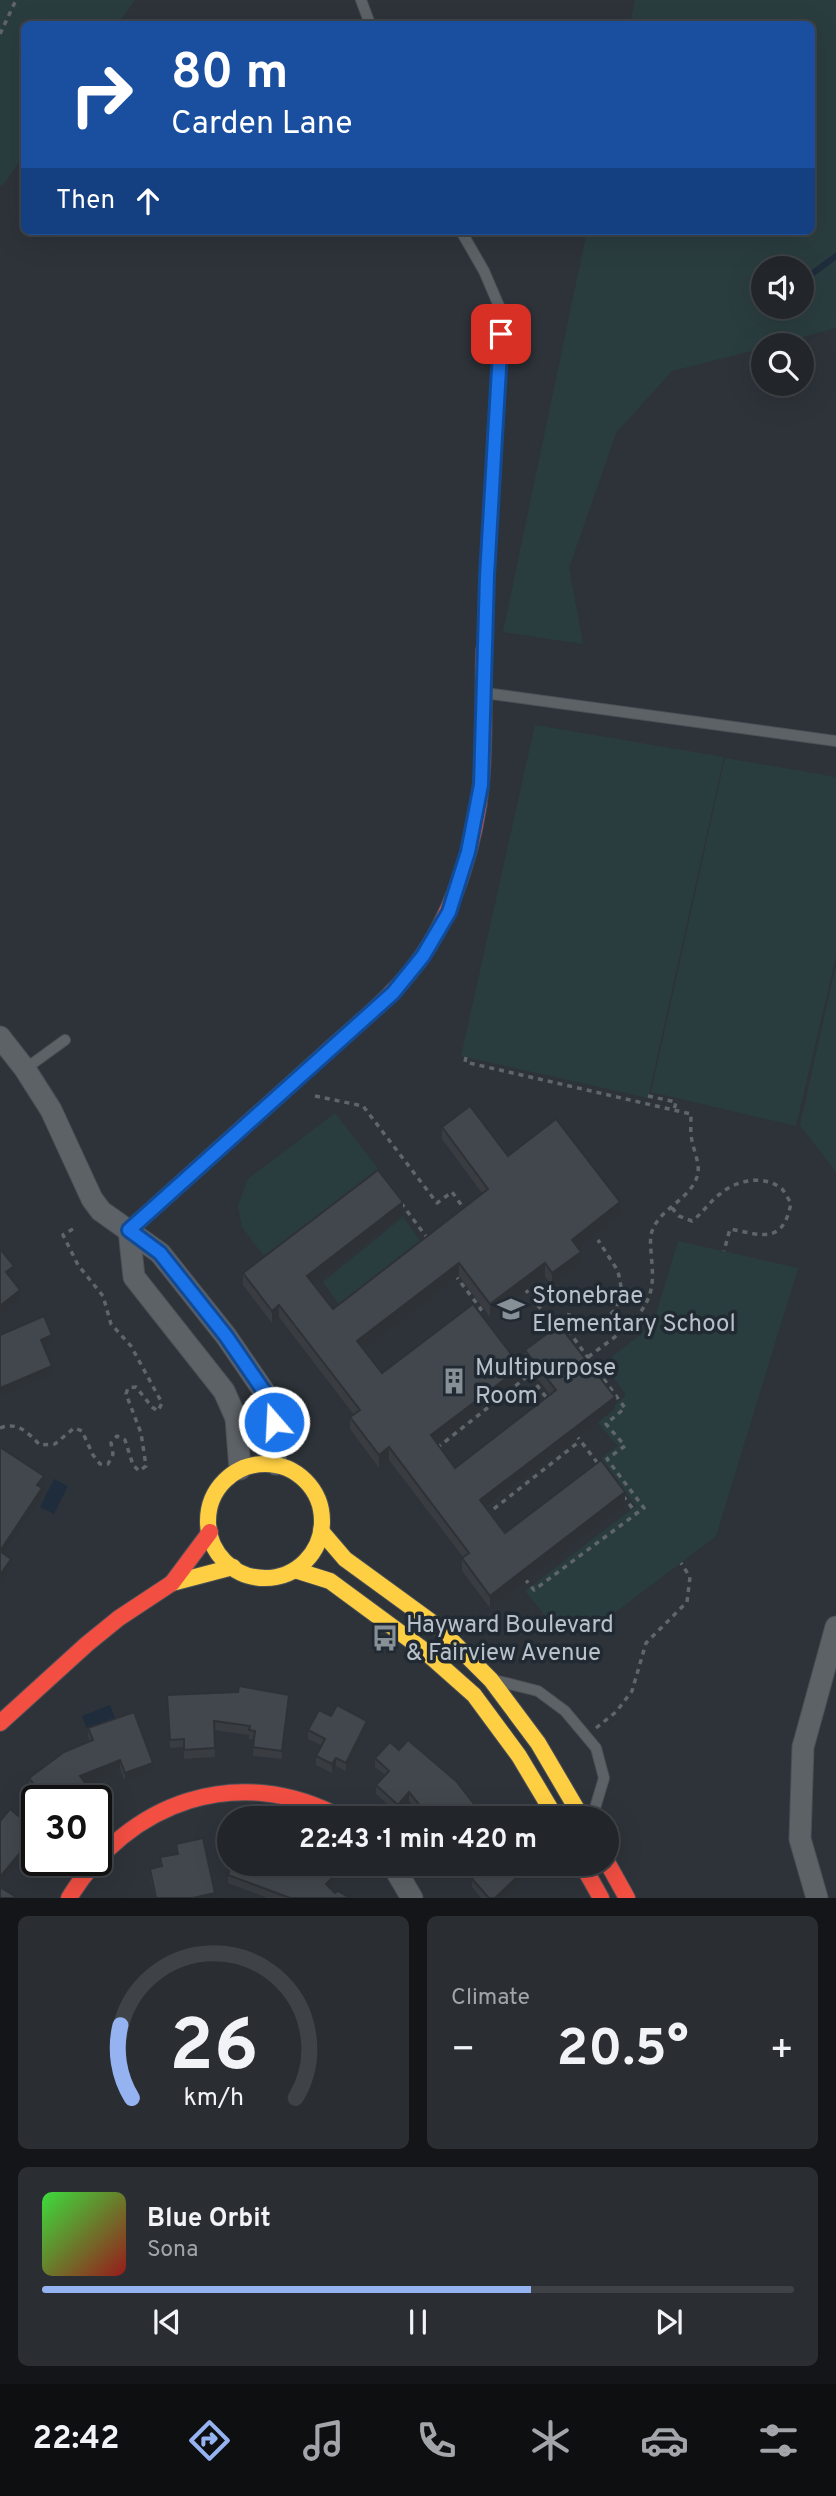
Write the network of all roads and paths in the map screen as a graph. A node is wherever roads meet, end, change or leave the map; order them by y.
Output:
1 (16, 0) edge
2 (361, 0) edge
3 (369, 21) edge
4 (0, 34) edge
5 (463, 235) edge
6 (484, 650) joint
7 (485, 693) junction
8 (836, 741) edge
9 (0, 1037) edge
10 (65, 1040) dead end
11 (466, 1057) dead end
12 (25, 1069) junction
13 (313, 1095) dead end
14 (648, 1096) dead end
15 (674, 1110) junction
16 (397, 1198) edge
17 (671, 1208) junction
18 (468, 1214) edge
19 (76, 1227) dead end
20 (129, 1230) junction
21 (598, 1240) dead end
22 (431, 1243) edge
23 (724, 1251) dead end
24 (447, 1265) edge
25 (518, 1280) edge
26 (569, 1313) dead end
27 (470, 1317) edge
28 (567, 1329) junction
29 (587, 1358) junction
30 (555, 1408) edge
31 (0, 1428) edge
32 (572, 1430) edge
33 (580, 1441) junction
34 (436, 1448) edge
35 (276, 1465) junction
36 (240, 1469) junction
37 (604, 1472) edge
38 (621, 1493) edge
39 (637, 1514) junction
40 (494, 1525) edge
41 (321, 1531) junction
42 (209, 1532) junction
43 (681, 1563) dead end
44 (233, 1567) junction
45 (295, 1570) junction
46 (519, 1571) edge
47 (172, 1583) junction
48 (836, 1627) edge
49 (491, 1680) junction
50 (0, 1723) edge
51 (587, 1736) junction
52 (317, 1806) edge
53 (549, 1806) edge
54 (575, 1806) edge
55 (596, 1806) edge
56 (399, 1876) edge
57 (589, 1876) edge
58 (615, 1876) edge
59 (69, 1898) edge
60 (412, 1898) edge
61 (601, 1898) edge
62 (627, 1898) edge
63 (817, 1898) edge

1 - 4 path
2 - 3 lane
5 - 6 lane
6 - 7 main road
7 - 8 lane
7 - 20 main road
9 - 12 street
10 - 12 lane
11 - 15 path
12 - 20 street
13 - 18 path
14 - 15 path
15 - 17 path
16 - 22 path
17 - 23 path
17 - 29 path
19 - 31 path
20 - 35 street
20 - 36 street
21 - 28 path
24 - 27 path
25 - 28 path
26 - 28 path
28 - 29 path
29 - 39 path
30 - 34 path
32 - 33 path
33 - 37 path
33 - 40 path
35 - 36 main road
35 - 41 main road
36 - 42 main road
38 - 39 path
39 - 46 path
41 - 45 main road
41 - 49 main road
42 - 44 main road
42 - 47 main road
43 - 51 path
44 - 45 main road
44 - 47 main road
45 - 53 main road
47 - 50 main road
48 - 63 street
49 - 51 lane
49 - 54 main road
51 - 55 lane
52 - 59 main road
56 - 60 street
57 - 61 main road
58 - 62 main road

